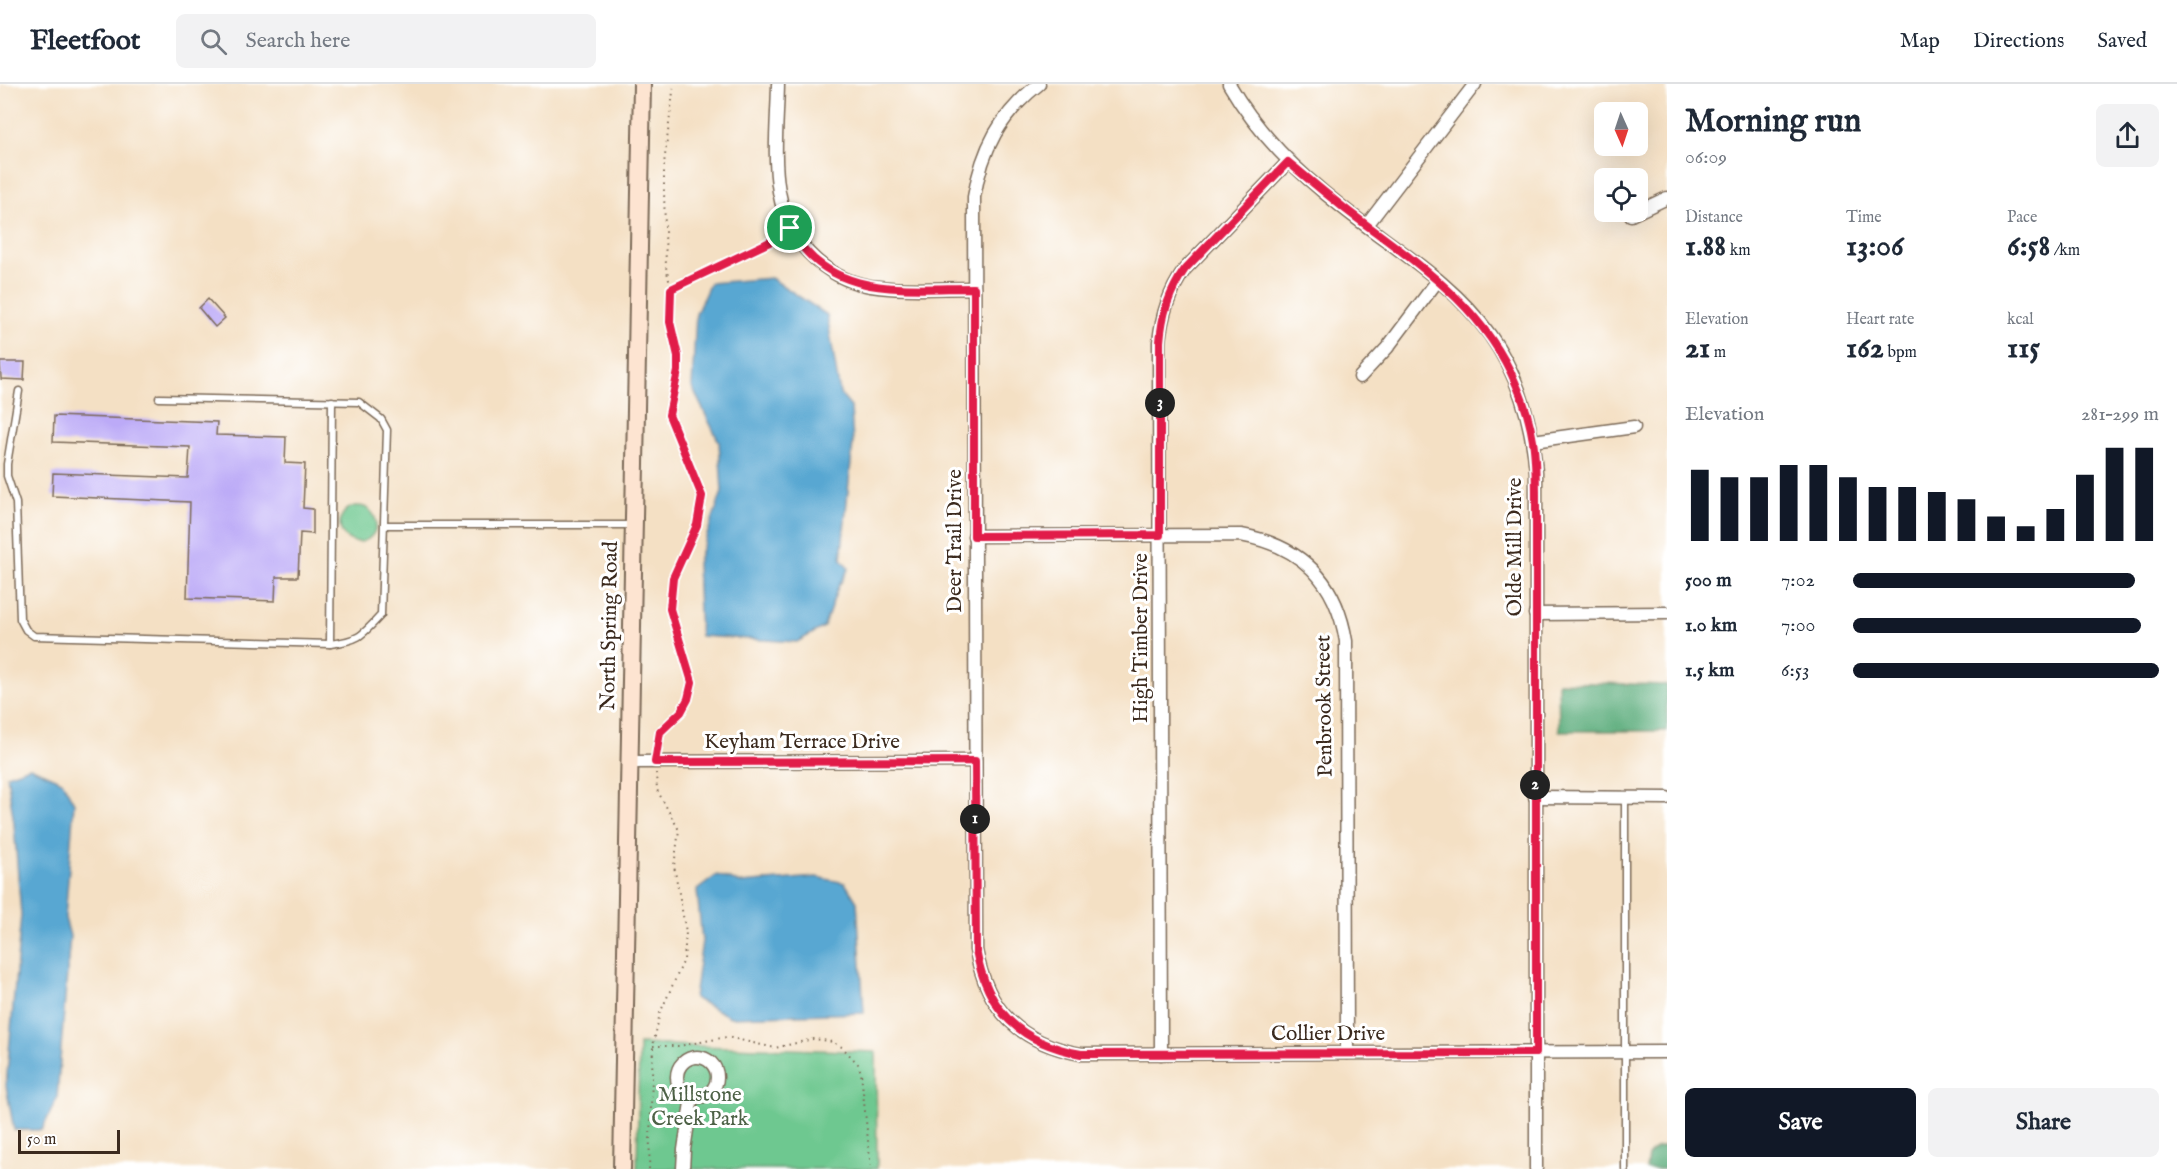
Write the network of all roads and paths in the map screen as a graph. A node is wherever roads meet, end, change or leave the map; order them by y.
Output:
1 (642, 84) edge
2 (674, 84) edge
3 (778, 84) edge
4 (1038, 84) edge
5 (1229, 84) edge
6 (1475, 84) edge
7 (1288, 162) junction
8 (1667, 198) edge
9 (1648, 207) edge
10 (1366, 225) junction
11 (790, 228) junction
12 (1438, 280) junction
13 (974, 288) junction
14 (671, 289) junction
15 (1360, 377) dead end
16 (19, 391) dead end
17 (159, 398) dead end
18 (332, 401) junction
19 (1634, 427) dead end
20 (1533, 441) junction
21 (386, 525) junction
22 (634, 525) junction
23 (1160, 535) junction
24 (974, 536) junction
25 (1667, 613) edge
26 (1535, 614) junction
27 (330, 644) junction
28 (975, 761) junction
29 (629, 762) junction
30 (655, 762) junction
31 (1535, 797) junction
32 (1625, 798) junction
33 (1667, 798) edge
34 (1002, 1013) joint
35 (653, 1046) junction
36 (1667, 1052) edge
37 (1347, 1053) junction
38 (1536, 1053) junction
39 (1627, 1053) junction
40 (1161, 1054) junction
41 (692, 1096) dead end
42 (621, 1169) edge
43 (649, 1169) edge
44 (683, 1169) edge
45 (871, 1169) edge
46 (1536, 1169) edge
47 (1625, 1169) edge

1 - 22 main road, North Spring Road
2 - 14 path
3 - 11 street
4 - 13 street, Deer Trail Drive
5 - 7 street, Olde Mill Drive
6 - 10 street
7 - 10 street, Olde Mill Drive
7 - 23 street, High Timber Drive
8 - 9 street
10 - 12 street, Olde Mill Drive
11 - 13 street
11 - 14 path
12 - 15 street
12 - 20 street, Olde Mill Drive
13 - 24 street, Deer Trail Drive
14 - 30 path
16 - 27 lane
17 - 18 lane
18 - 21 lane
18 - 27 lane
19 - 20 street
20 - 26 street, Olde Mill Drive
21 - 22 lane
21 - 27 lane
22 - 29 main road, North Spring Road
23 - 24 street, Penbrook Street
23 - 37 street, Penbrook Street
23 - 40 street, High Timber Drive
24 - 28 street, Deer Trail Drive
25 - 26 street
26 - 31 street, Olde Mill Drive
28 - 30 street, Keyham Terrace Drive
28 - 34 street, Deer Trail Drive
29 - 30 street, Keyham Terrace Drive
29 - 42 main road, North Spring Road
30 - 35 path
31 - 32 street
31 - 38 street, Olde Mill Drive
32 - 33 street
32 - 39 lane
34 - 40 street, Collier Drive
35 - 43 path
35 - 45 path
36 - 39 street, Collier Drive
37 - 38 street, Collier Drive
37 - 40 street, Collier Drive
38 - 39 street, Collier Drive
38 - 46 street, Olde Mill Drive
39 - 47 lane
41 - 44 street

